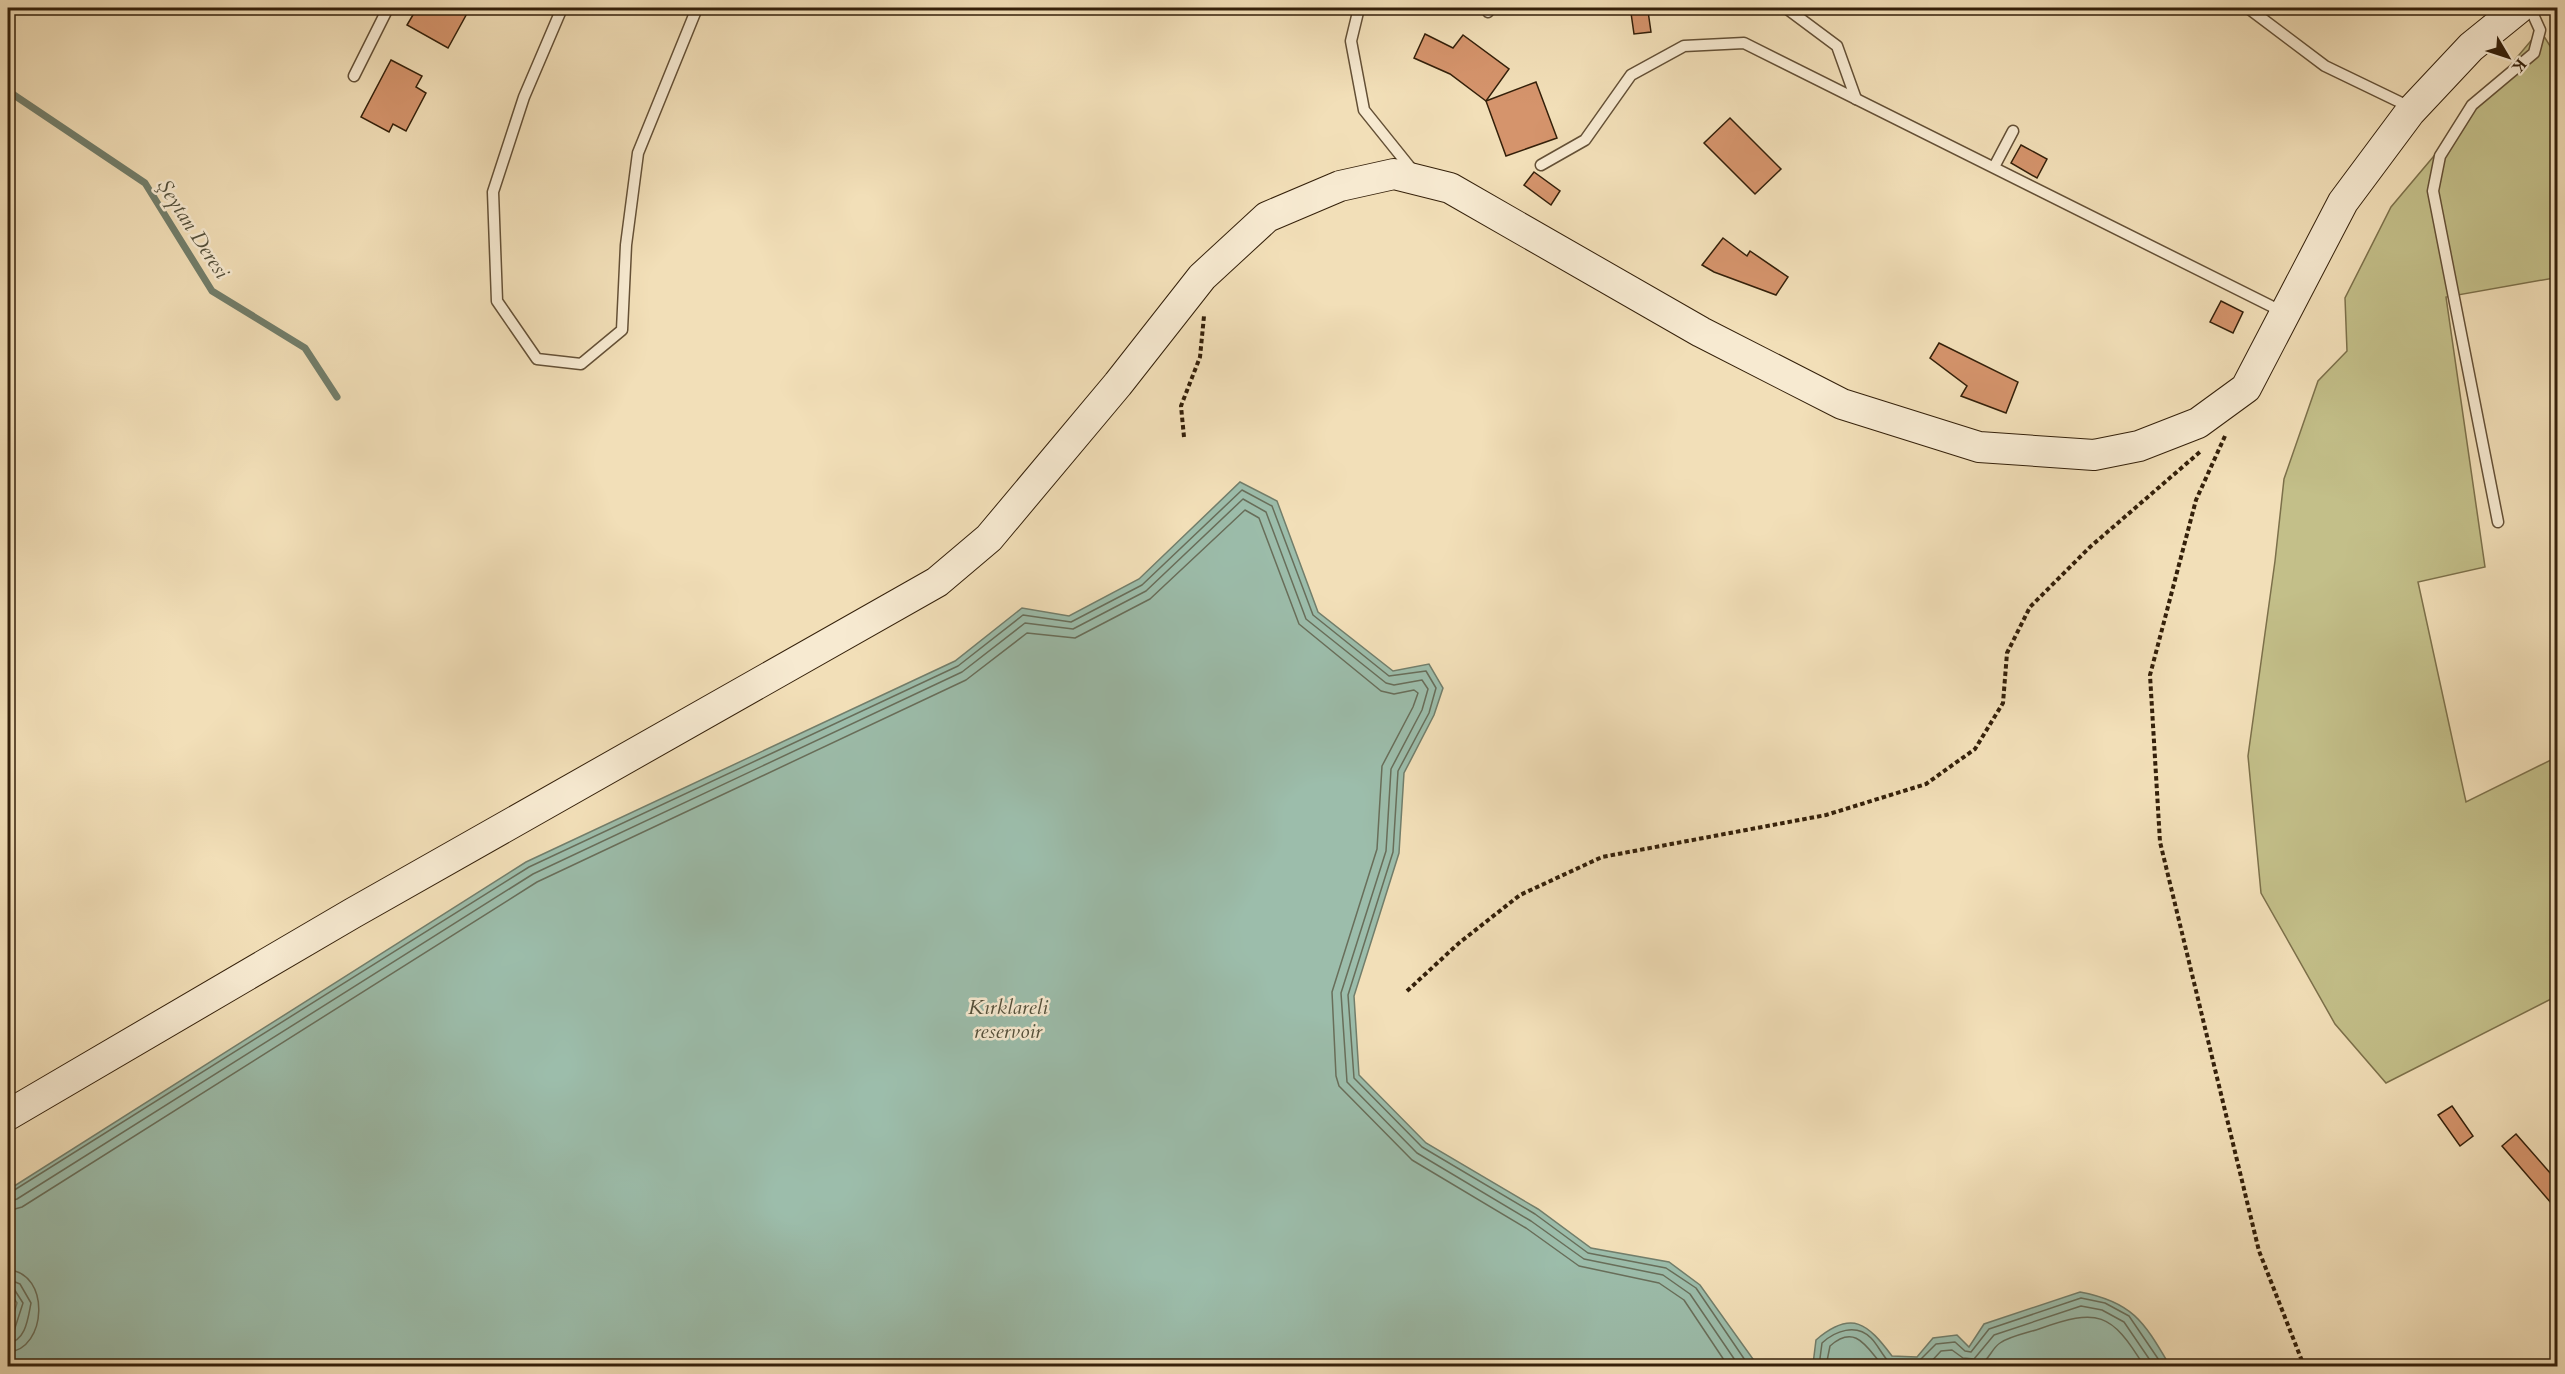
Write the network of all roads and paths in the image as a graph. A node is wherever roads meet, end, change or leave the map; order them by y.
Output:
1 (388, 8) edge
2 (562, 8) edge
3 (697, 8) edge
4 (1359, 8) edge
5 (1786, 8) edge
6 (2248, 8) edge
7 (2519, 8) edge
8 (2530, 8) edge
9 (354, 76) dead end
10 (1856, 99) junction
11 (2413, 108) junction
12 (2013, 131) dead end
13 (1541, 165) dead end
14 (1994, 168) junction
15 (1421, 181) junction
16 (1195, 286) junction
17 (2286, 313) junction
18 (2220, 434) dead end
19 (1184, 437) dead end
20 (2203, 449) dead end
21 (2498, 522) dead end
22 (1407, 991) dead end
23 (8, 1115) edge
24 (2304, 1366) edge

1 - 9 lane
2 - 3 lane
4 - 15 lane
5 - 10 lane
6 - 11 lane
7 - 11 street
8 - 21 lane
10 - 13 lane
10 - 14 lane
11 - 17 street
12 - 14 lane
14 - 17 lane
15 - 16 street
15 - 17 street
16 - 19 path
16 - 23 street
18 - 24 path
20 - 22 path

